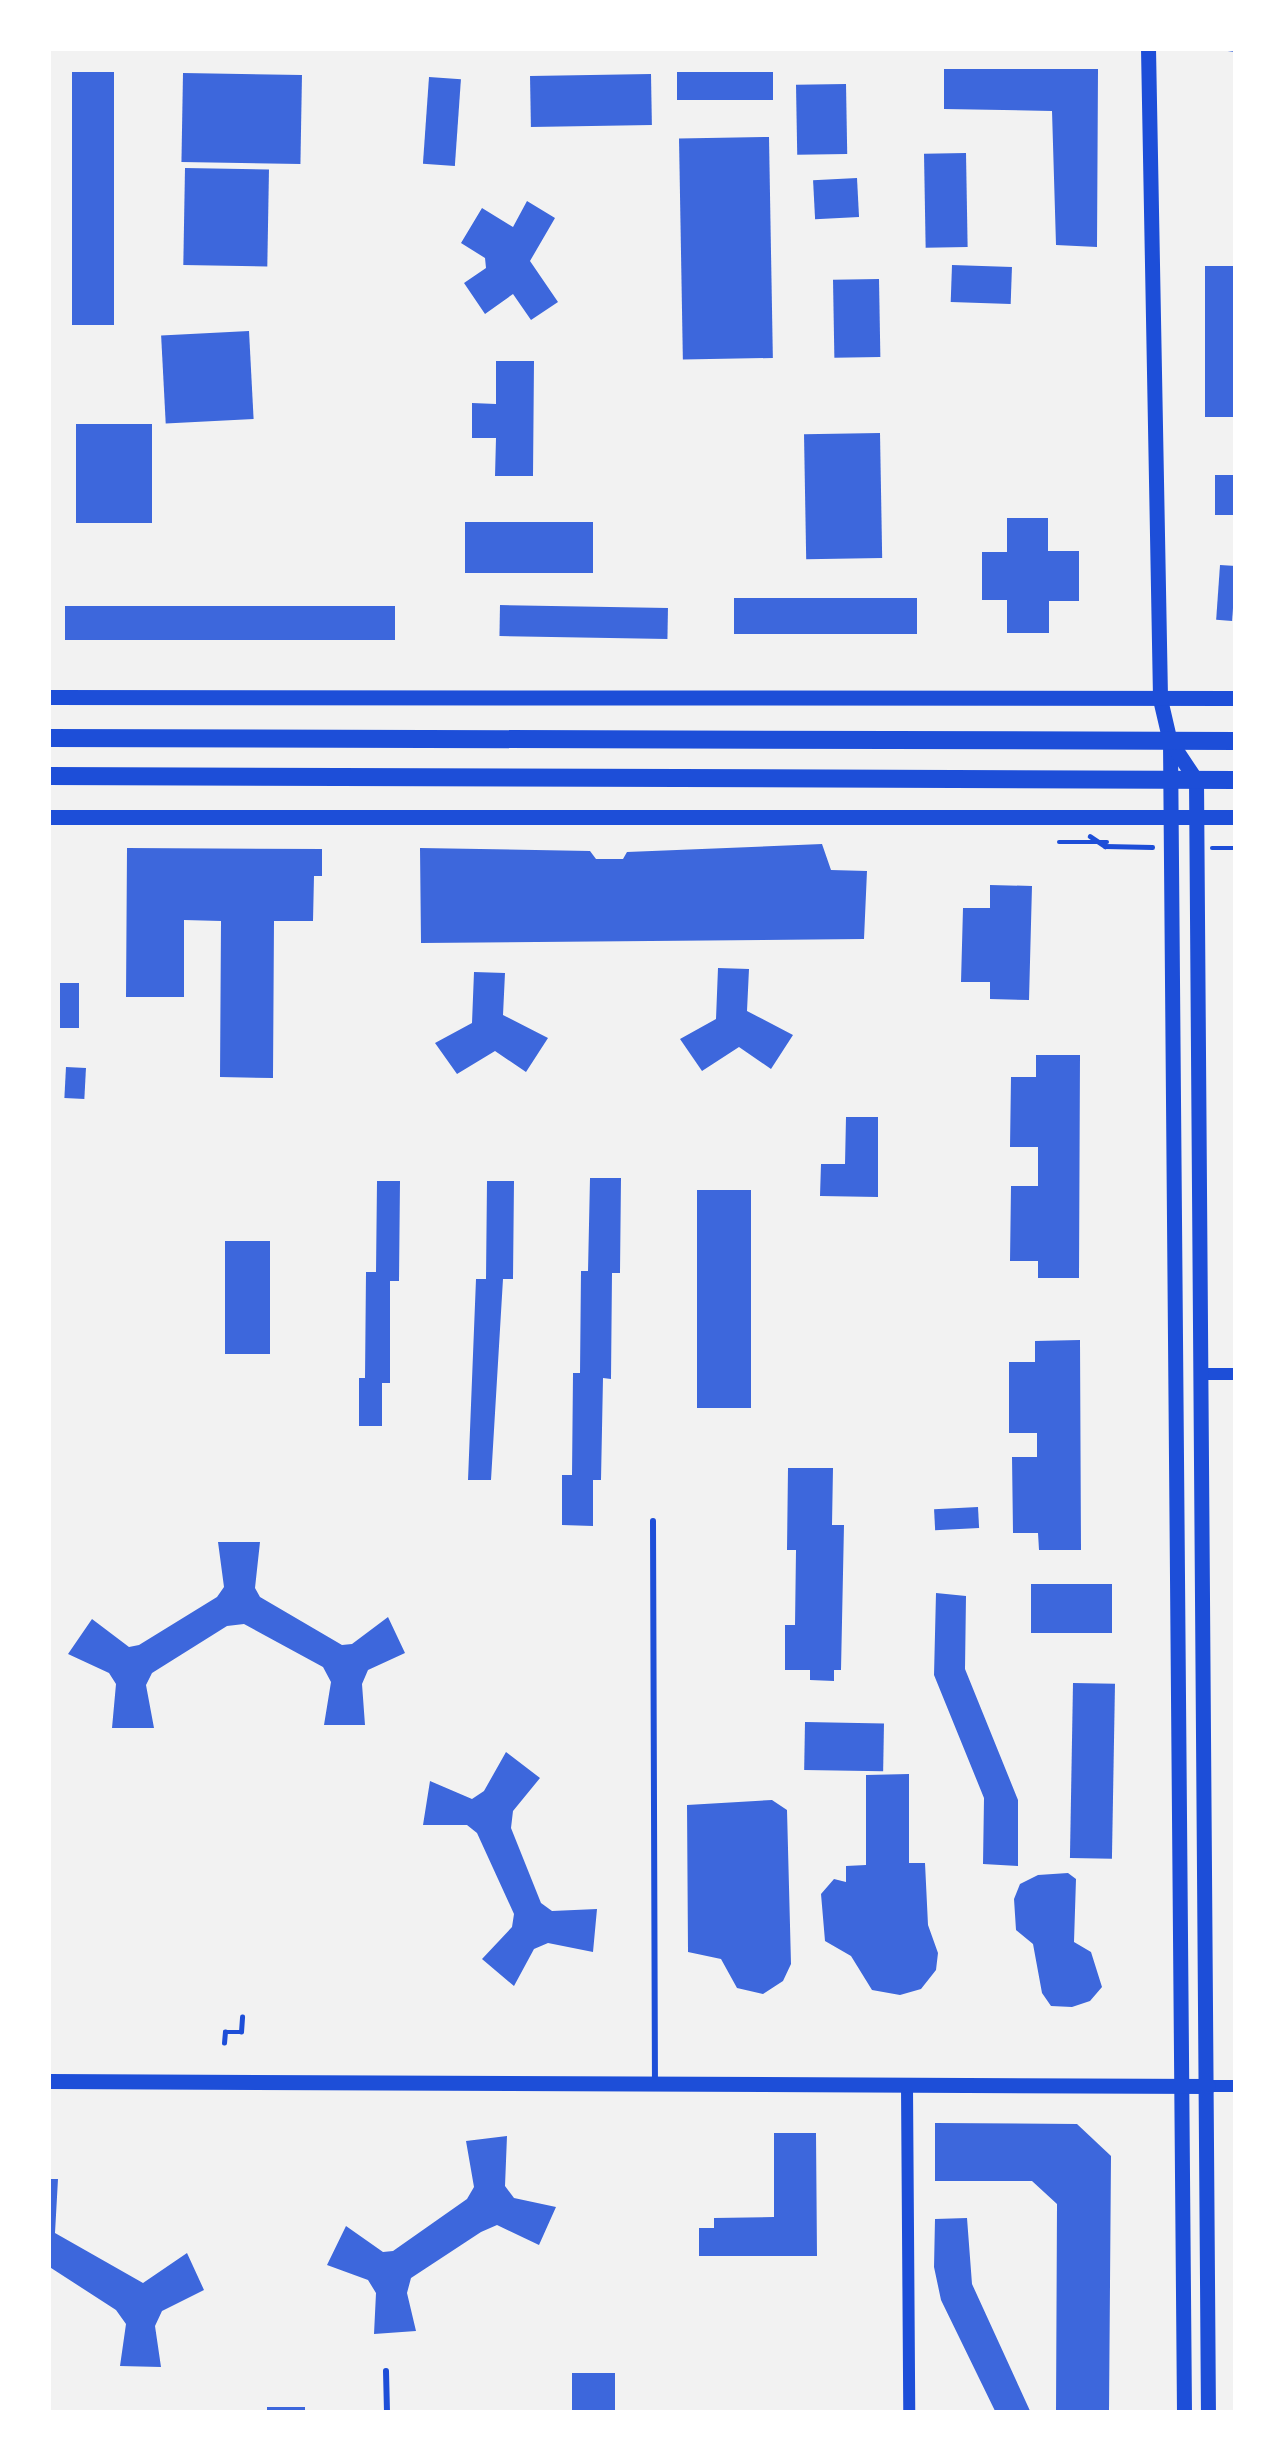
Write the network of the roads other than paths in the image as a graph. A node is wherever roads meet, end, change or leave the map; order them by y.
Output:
1 (1148, 48) edge
2 (48, 697) edge
3 (1236, 698) edge
4 (1160, 699) junction
5 (48, 739) edge
6 (1236, 741) edge
7 (1171, 742) junction
8 (48, 776) edge
9 (1170, 780) junction
10 (1196, 780) junction
11 (1236, 780) edge
12 (48, 817) edge
13 (1236, 817) edge
14 (1171, 818) junction
15 (1196, 818) junction
16 (1202, 1374) junction
17 (1236, 1374) edge
18 (652, 1521) dead end
19 (48, 2081) edge
20 (656, 2081) junction
21 (907, 2086) junction
22 (1181, 2086) junction
23 (1208, 2086) junction
24 (1236, 2086) edge
25 (386, 2371) dead end
26 (387, 2413) edge
27 (909, 2413) edge
28 (1184, 2413) edge
29 (1208, 2413) edge

1 - 4 street
2 - 4 street
3 - 4 street
4 - 7 street
5 - 7 main road
6 - 7 main road
7 - 9 street
7 - 10 street
8 - 9 main road
9 - 10 main road
9 - 14 street
10 - 11 main road
10 - 15 street
12 - 14 street
13 - 15 street
14 - 15 street
14 - 22 street
15 - 16 street
16 - 17 street
16 - 23 street
18 - 20 lane
19 - 20 street
20 - 21 street
21 - 22 street
21 - 27 street
22 - 23 street
22 - 28 street
23 - 24 street
23 - 29 street
25 - 26 lane

